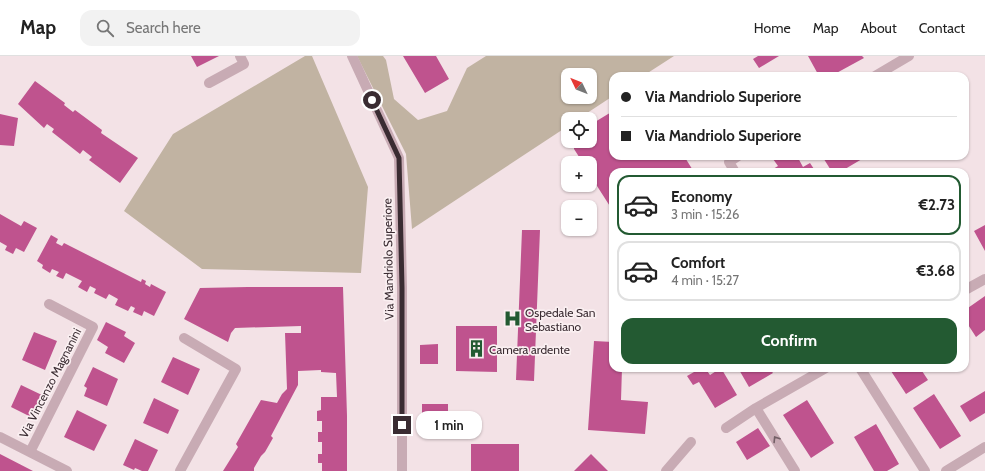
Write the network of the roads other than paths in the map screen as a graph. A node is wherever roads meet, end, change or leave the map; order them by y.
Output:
1 (240, 56) edge
2 (352, 56) edge
3 (909, 56) edge
4 (882, 72) edge
5 (209, 83) dead end
6 (732, 160) edge
7 (733, 168) edge
8 (985, 279) edge
9 (969, 288) edge
10 (49, 304) dead end
11 (184, 338) dead end
12 (819, 372) edge
13 (863, 372) edge
14 (756, 408) junction
15 (726, 428) dead end
16 (0, 437) edge
17 (691, 442) dead end
18 (985, 447) edge
19 (30, 452) junction
20 (67, 471) edge
21 (180, 471) edge
22 (402, 471) edge
23 (666, 471) edge
24 (795, 471) edge
25 (925, 471) edge
26 (946, 471) edge

1 - 5 street
2 - 22 street, Via Mandriolo Superiore
3 - 4 street
6 - 7 street
8 - 9 street
10 - 19 street, Via Vincenzo Magnanini
11 - 21 street
12 - 14 street
13 - 25 street
14 - 15 street
24 -> 14 street
16 - 19 street
17 - 23 street
18 - 26 street
19 - 20 street

